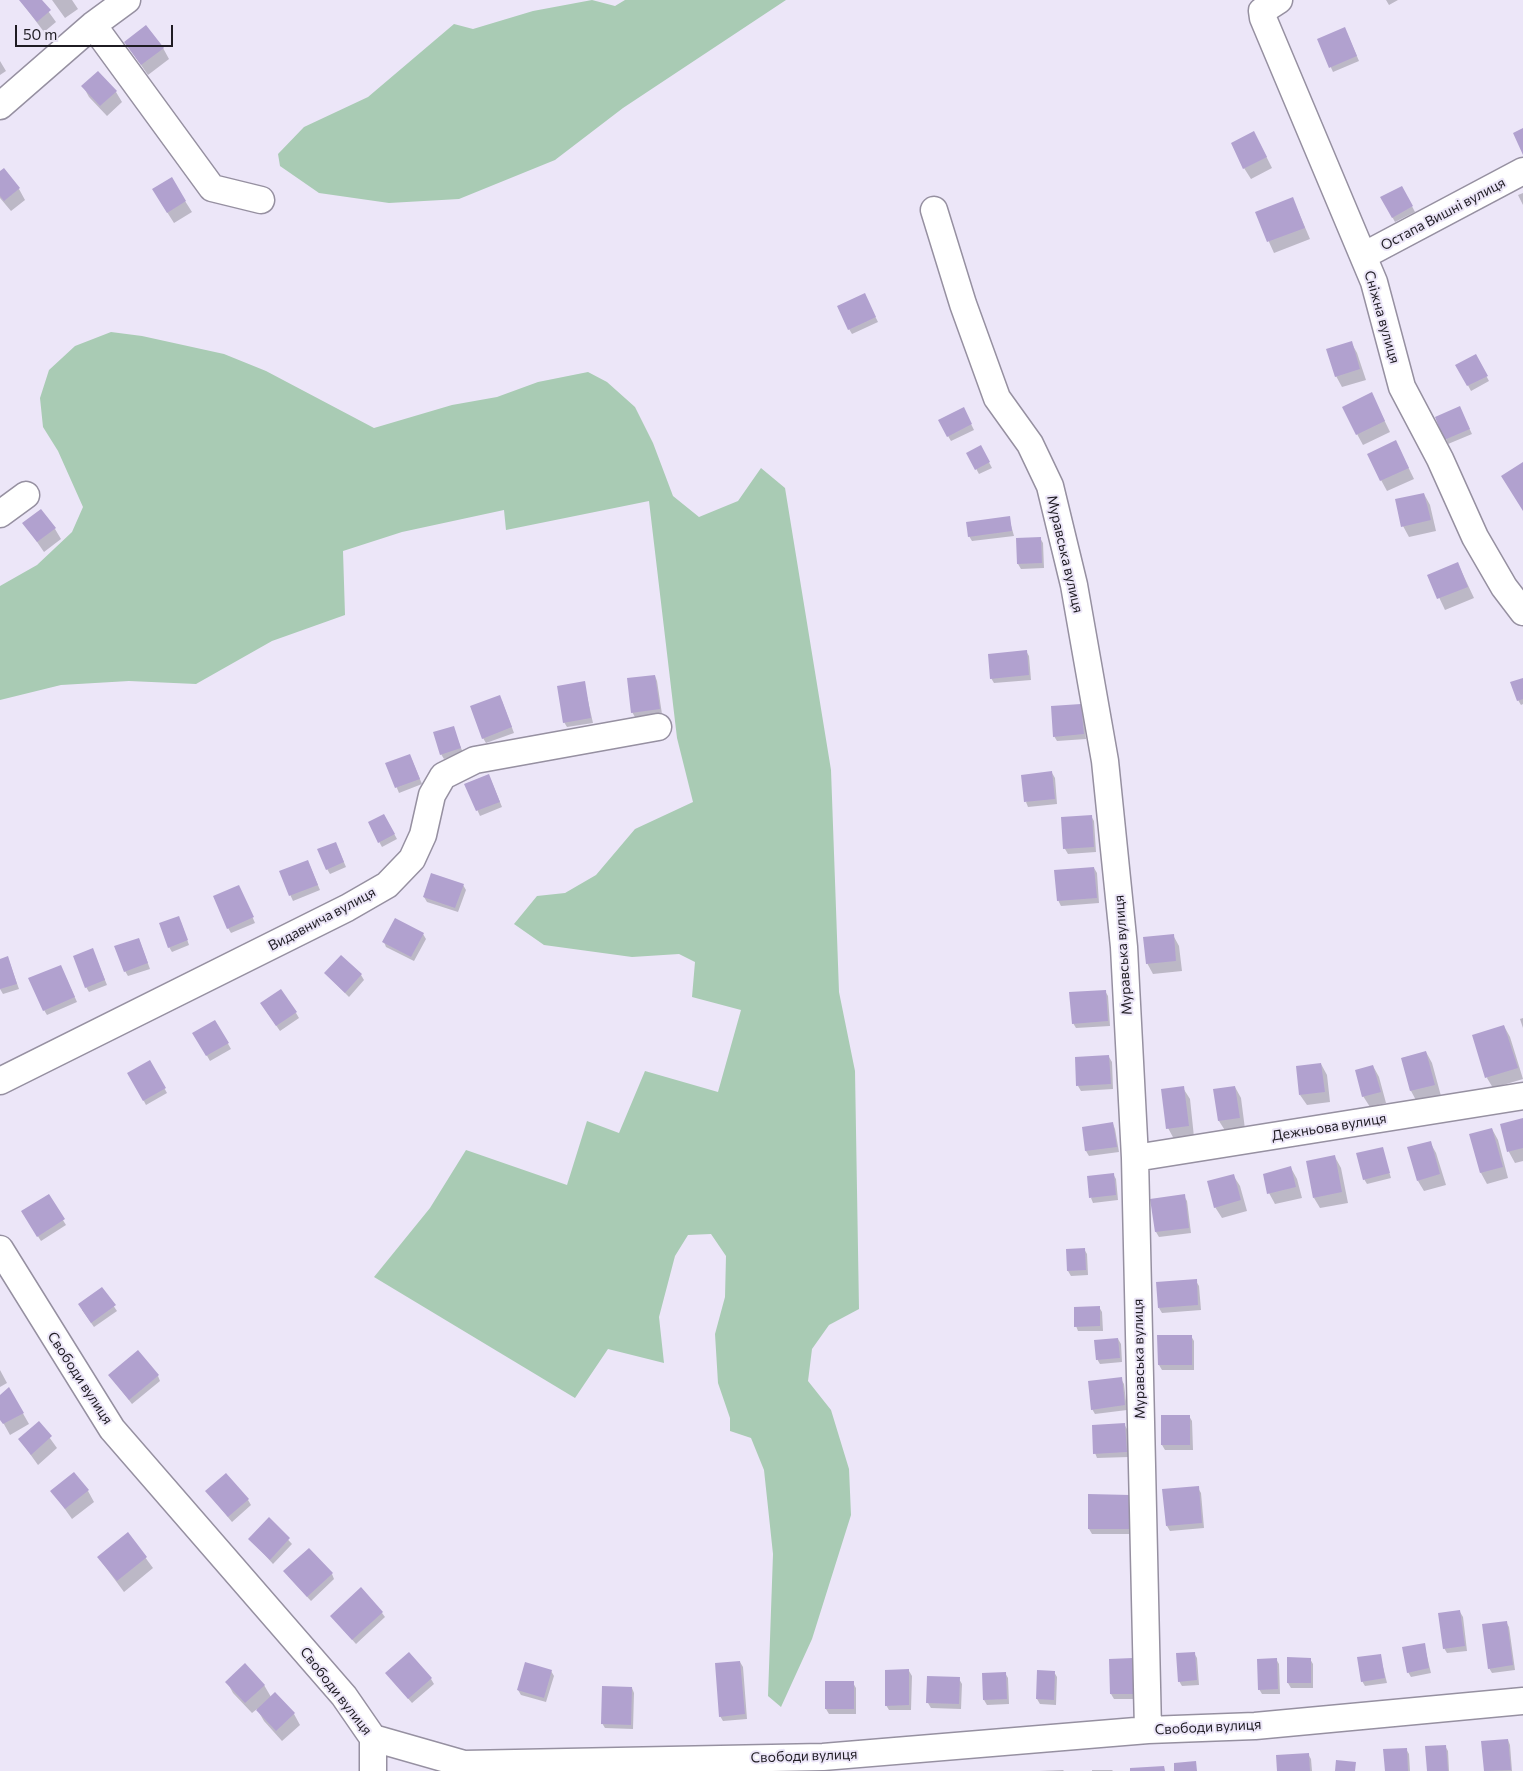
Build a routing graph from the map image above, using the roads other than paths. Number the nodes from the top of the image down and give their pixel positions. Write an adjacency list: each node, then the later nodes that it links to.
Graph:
1 (126, 0): 3 (street)
2 (1270, 6): 8 (street, Сніжна вулиця)
3 (93, 25): 4 (street); 6 (street)
4 (0, 106)
5 (1523, 171): 8 (street, Остапа Вишні вулиця)
6 (261, 200)
7 (934, 210): 15 (street, Муравська вулиця)
8 (1363, 256): 11 (street, Сніжна вулиця)
9 (26, 495): 10 (street)
10 (0, 514)
11 (1523, 612)
12 (658, 726): 13 (street, Видавнича вулиця)
13 (0, 1081)
14 (1523, 1096): 15 (street, Дежньова вулиця)
15 (1135, 1158): 18 (street, Муравська вулиця)
16 (0, 1249): 19 (street, Свободи вулиця)
17 (1523, 1701): 18 (street, Свободи вулиця)
18 (1148, 1730): 19 (street, Свободи вулиця)
19 (374, 1738): 20 (street)
20 (373, 1771)

